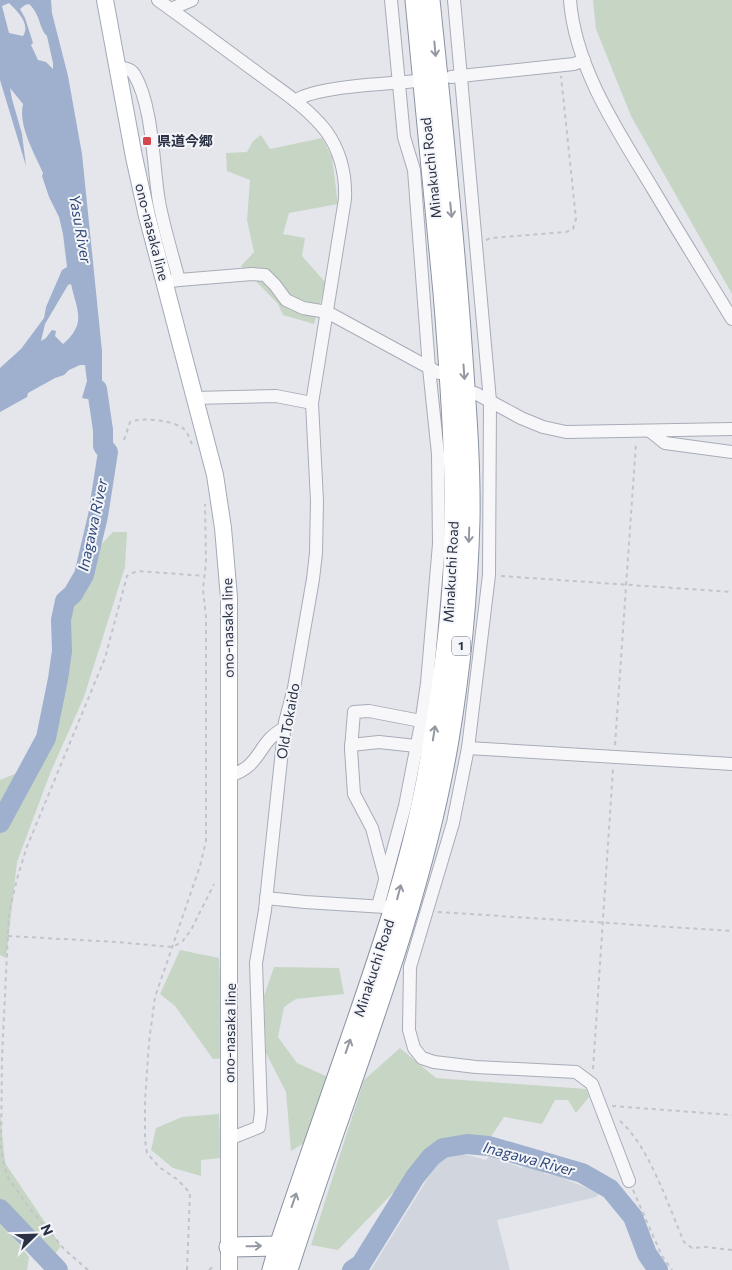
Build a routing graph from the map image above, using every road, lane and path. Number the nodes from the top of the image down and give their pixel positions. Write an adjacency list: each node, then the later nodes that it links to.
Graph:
1 (105, 0): 17 (main road, ono-nasaka line)
2 (158, 0): 9 (street, Old Tokaido)
3 (192, 0): 9 (street)
4 (391, 0): 14 (street)
5 (415, 0): 58 (highway, Minakuchi Road / 1, one-way to 5)
6 (430, 0): 61 (highway, Minakuchi Road / 1, one-way to 61)
7 (454, 0): 12 (street)
8 (570, 0): 10 (street)
9 (171, 9): 15 (street, Old Tokaido)
10 (584, 60): 11 (street); 19 (street)
11 (560, 66): 12 (street); 16 (path)
12 (455, 77): 16 (street)
13 (417, 81): 14 (street)
14 (399, 83): 15 (street); 20 (street)
15 (295, 101): 18 (street, Old Tokaido)
16 (476, 245): 23 (street)
17 (172, 281): 18 (street); 22 (main road, ono-nasaka line)
18 (327, 312): 20 (street); 24 (street, Old Tokaido)
19 (732, 320)
20 (434, 371): 36 (street)
21 (475, 393): 23 (street)
22 (194, 398): 24 (street); 43 (main road, ono-nasaka line)
23 (490, 401): 25 (street); 32 (street)
24 (312, 403): 37 (street, Old Tokaido)
25 (637, 430): 27 (street); 34 (path)
26 (732, 430): 27 (street)
27 (650, 431): 30 (street)
28 (124, 440): 29 (path)
29 (194, 449)
30 (732, 452)
31 (204, 498): 33 (path)
32 (489, 575): 34 (path); 40 (street)
33 (205, 576): 50 (path); 51 (path)
34 (625, 584): 35 (path); 41 (path)
35 (732, 592)
36 (421, 721): 38 (street); 39 (street)
37 (285, 728): 43 (street); 46 (street, Old Tokaido)
38 (352, 745): 39 (street); 45 (street)
39 (416, 746): 45 (street)
40 (468, 748): 41 (street); 47 (street)
41 (614, 757): 42 (street); 48 (path)
42 (732, 764)
43 (229, 776): 56 (main road, ono-nasaka line)
44 (218, 878): 51 (path)
45 (386, 879): 46 (street)
46 (266, 898): 56 (street, Old Tokaido)
47 (422, 911): 48 (path); 52 (street)
48 (603, 923): 49 (path); 52 (path)
49 (732, 932)
50 (8, 936): 51 (path); 62 (path)
51 (172, 947): 63 (path)
52 (592, 1084): 53 (street)
53 (599, 1102): 54 (path); 57 (street)
54 (732, 1115)
55 (620, 1121): 60 (path)
56 (229, 1138): 59 (main road, ono-nasaka line)
57 (629, 1181): 65 (path)
58 (279, 1246): 59 (highway, one-way to 58); 61 (highway, Minakuchi Road / 1)
59 (229, 1247): 64 (main road, ono-nasaka line)
60 (732, 1250)
61 (280, 1269)
62 (88, 1270)
63 (187, 1270)
64 (229, 1270)
65 (672, 1270)

